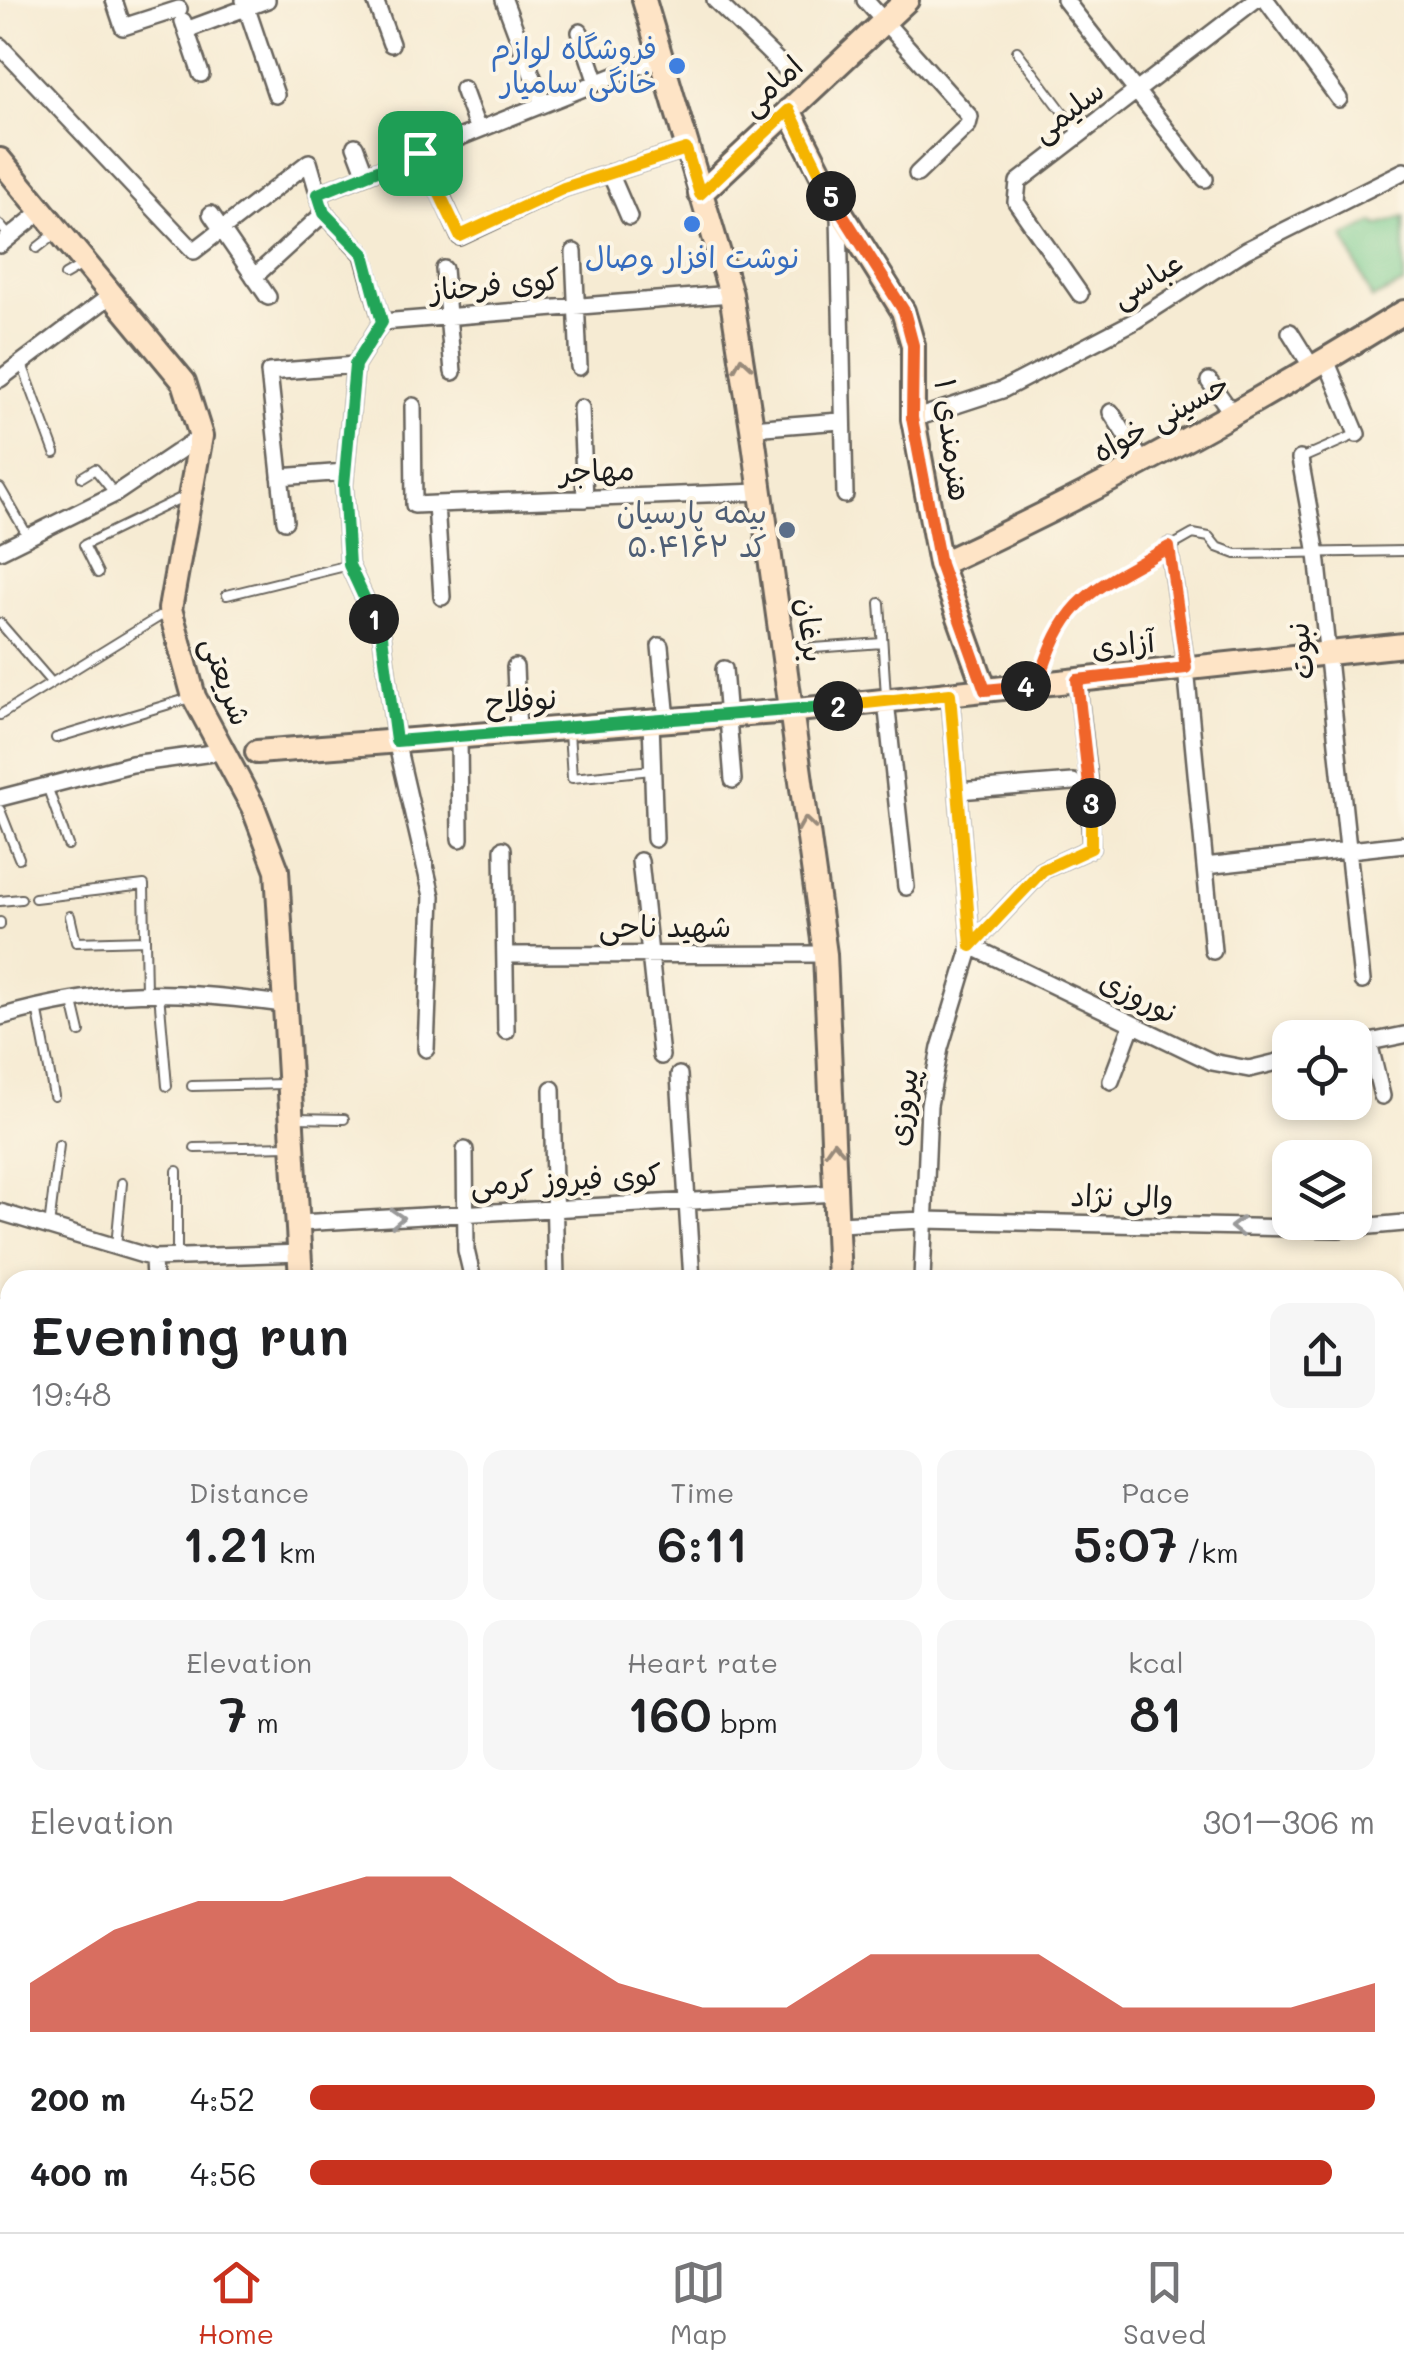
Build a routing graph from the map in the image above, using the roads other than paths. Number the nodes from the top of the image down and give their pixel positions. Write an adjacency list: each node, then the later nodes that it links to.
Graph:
1 (114, 0): 13 (street)
2 (267, 0): 12 (street)
3 (376, 0): 17 (street)
4 (504, 0): 28 (street)
5 (644, 0): 20 (street, برغان)
6 (715, 0): 21 (street)
7 (865, 0): 14 (street)
8 (906, 0): 14 (street, امامی)
9 (1065, 0): 25 (street)
10 (1255, 0): 25 (street, سلیمی)
11 (1266, 0): 27 (street)
12 (245, 4): 15 (street); 26 (street)
13 (177, 5): 15 (street)
14 (885, 20): 29 (street, امامی); 39 (street)
15 (186, 30): 22 (street)
16 (580, 32): 23 (street)
17 (391, 44)
18 (0, 46): 50 (street)
19 (1017, 51): 32 (lane)
20 (660, 58): 23 (street); 34 (street, برغان)
21 (788, 71)
22 (201, 74)
23 (597, 83): 28 (street)
24 (463, 88): 31 (street)
25 (1139, 92): 32 (street, سلیمی); 41 (street)
26 (276, 95)
27 (1339, 99)
28 (542, 104): 31 (street)
29 (789, 110): 43 (street, امامی); 44 (street, هنرمندی ۱)
30 (408, 125): 35 (street)
31 (478, 130): 35 (street)
32 (1081, 136): 60 (street, سلیمی)
33 (355, 146): 40 (street)
34 (686, 149): 38 (street); 43 (street, برغان)
35 (420, 153): 38 (street); 40 (street)
36 (0, 160): 45 (street, شریعتی)
37 (1404, 172): 78 (street, عباسی)
38 (610, 173): 48 (street)
39 (918, 174)
40 (366, 175): 42 (street)
41 (1205, 179)
42 (318, 194): 46 (street); 50 (street)
43 (700, 194): 59 (street, برغان)
44 (839, 209): 78 (street, هنرمندی ۱); 79 (street)
45 (43, 210): 49 (street, شریعتی); 51 (street)
46 (324, 213): 57 (street); 65 (street)
47 (211, 214): 50 (street)
48 (628, 217)
49 (60, 230): 52 (lane); 54 (street, شریعتی)
50 (221, 230): 57 (street)
51 (3, 236)
52 (37, 248)
53 (574, 252): 62 (street)
54 (88, 262): 56 (lane); 58 (street, شریعتی)
55 (444, 270): 64 (street)
56 (66, 275)
57 (254, 277): 61 (street)
58 (114, 292): 67 (street); 82 (street, شریعتی)
59 (731, 294): 62 (street, کوی فرحناز); 80 (street, برغان, one-way to 59)
60 (1080, 294)
61 (268, 297)
62 (577, 306): 64 (street, کوی فرحناز); 70 (street)
63 (1404, 312): 69 (street, حسینی خواه)
64 (448, 316): 65 (street, کوی فرحناز); 71 (street)
65 (382, 322): 68 (street)
66 (1290, 332): 69 (street, نبوت)
67 (20, 360): 72 (street); 83 (lane)
68 (355, 365): 86 (street); 87 (street)
69 (1320, 365): 77 (street, حسینی خواه); 81 (street, نبوت)
70 (579, 367)
71 (453, 372)
72 (0, 379)
73 (1210, 381): 77 (street)
74 (413, 406): 95 (street)
75 (581, 408): 94 (street)
76 (1111, 412): 85 (street)
77 (1232, 412): 85 (street, حسینی خواه)
78 (912, 418): 102 (street, هنرمندی ۱)
79 (840, 421): 80 (street); 93 (street)
80 (752, 428): 90 (street, برغان)
81 (1357, 434): 84 (lane, نبوت)
82 (201, 436): 91 (street, شریعتی); 92 (street)
83 (55, 453)
84 (1300, 459): 101 (street, نبوت)
85 (1143, 463): 102 (street, حسینی خواه)
86 (345, 472): 87 (street); 103 (street)
87 (280, 476): 96 (street)
88 (82, 477): 92 (lane)
89 (0, 488): 97 (lane)
90 (760, 492): 94 (street, مهاجر); 113 (street, برغان)
91 (192, 493): 104 (lane); 108 (street, شریعتی)
92 (115, 494): 97 (street)
93 (845, 495)
94 (585, 498): 95 (street, مهاجر)
95 (436, 504): 106 (street)
96 (285, 521)
97 (29, 538): 99 (street)
98 (1169, 547): 101 (lane); 116 (street); 120 (lane)
99 (0, 551)
100 (1404, 551): 101 (lane)
101 (1317, 554): 114 (street, نبوت)
102 (940, 564): 121 (street, هنرمندی ۱)
103 (349, 565): 105 (lane); 133 (street)
104 (98, 574)
105 (226, 595)
106 (442, 597)
107 (880, 603): 110 (lane)
108 (170, 609): 119 (lane); 123 (street, شریعتی)
109 (0, 623): 119 (lane)
110 (882, 643): 113 (lane); 124 (lane)
111 (1404, 645): 114 (street, آزادی)
112 (660, 646): 128 (street)
113 (783, 650): 125 (street, برغان)
114 (1329, 653): 116 (street, آزادی); 148 (street, نبوت)
115 (516, 667): 130 (street)
116 (1186, 668): 118 (street, آزادی); 151 (street)
117 (724, 669): 127 (street)
118 (1077, 680): 120 (street, آزادی); 158 (street)
119 (52, 683): 126 (lane)
120 (1038, 684): 121 (street, آزادی)
121 (985, 690): 122 (street, آزادی)
122 (950, 694): 124 (street, آزادی); 140 (street)
123 (194, 696): 132 (lane); 134 (street, شریعتی)
124 (886, 701): 125 (street, آزادی); 152 (street)
125 (789, 711): 127 (street, نوفلاح); 161 (street, برغان, one-way to 125)
126 (0, 716)
127 (728, 716): 128 (street, نوفلاح); 137 (street)
128 (659, 721): 129 (street, نوفلاح); 136 (street)
129 (569, 728): 130 (street, نوفلاح); 136 (lane)
130 (518, 732): 131 (street, نوفلاح)
131 (459, 736): 133 (street, نوفلاح); 144 (street)
132 (56, 738)
133 (396, 741): 135 (street, نوفلاح); 174 (street)
134 (220, 752): 139 (street); 166 (street, شریعتی)
135 (257, 752)
136 (652, 770): 143 (street)
137 (732, 780)
138 (1073, 782): 140 (street)
139 (47, 786): 141 (street); 146 (lane)
140 (958, 791): 158 (street)
141 (0, 798)
142 (0, 810): 149 (lane)
143 (655, 839)
144 (460, 840)
145 (1404, 844): 148 (street)
146 (68, 846)
147 (503, 849): 162 (street)
148 (1349, 850): 151 (street); 163 (street, نبوت)
149 (18, 858)
150 (640, 861): 160 (street)
151 (1205, 866): 159 (street)
152 (906, 887)
153 (35, 898): 157 (lane)
154 (20, 899): 155 (lane)
155 (0, 901)
156 (70, 916): 157 (lane)
157 (145, 940): 164 (lane)
158 (971, 946): 169 (street, نوروزی); 199 (street, پیروزی)
159 (1213, 951)
160 (650, 954): 161 (street, شهید ناحی); 162 (street, شهید ناحی); 175 (street)
161 (825, 954): 194 (street, برغان, one-way to 161)
162 (505, 956): 170 (street)
163 (1362, 981)
164 (152, 992): 165 (street); 166 (street); 181 (lane)
165 (72, 998): 167 (street); 171 (lane)
166 (282, 1004): 180 (street, شریعتی)
167 (36, 1007): 168 (street); 184 (lane)
168 (0, 1017)
169 (1132, 1025): 176 (street, نوروزی); 179 (street)
170 (506, 1031)
171 (80, 1032)
172 (1404, 1034): 173 (street)
173 (1372, 1041)
174 (426, 1049)
175 (660, 1056)
176 (1272, 1063)
177 (1372, 1070): 185 (street)
178 (679, 1074): 195 (street)
179 (1111, 1081)
180 (288, 1084): 182 (lane); 186 (street, شریعتی)
181 (167, 1086)
182 (192, 1086)
183 (552, 1089): 196 (street)
184 (54, 1096)
185 (1382, 1096)
186 (291, 1118): 187 (lane); 189 (street, شریعتی)
187 (344, 1119)
188 (59, 1144): 203 (lane)
189 (293, 1146): 190 (lane); 200 (street, شریعتی)
190 (196, 1148)
191 (465, 1150): 198 (street)
192 (176, 1171): 206 (lane)
193 (122, 1183): 204 (lane)
194 (836, 1193): 195 (street, کوی فیروز کرمی); 202 (street, برغان)
195 (689, 1201): 196 (street, کوی فیروز کرمی); 212 (street)
196 (554, 1209): 198 (street, کوی فیروز کرمی); 211 (street)
197 (0, 1212): 203 (street)
198 (466, 1214): 200 (street, کوی فیروز کرمی, one-way to 198); 210 (street)
199 (923, 1220): 201 (street, والی نژاد, one-way to 199); 202 (street, والی نژاد); 214 (street, پیروزی)
200 (300, 1223): 205 (street, شریعتی)
201 (1404, 1223)
202 (838, 1224): 213 (street, برغان)
203 (49, 1227): 204 (street)
204 (116, 1250): 207 (street)
205 (301, 1253): 206 (street); 209 (street, شریعتی)
206 (177, 1256): 207 (street)
207 (153, 1258): 208 (street)
208 (154, 1270)
209 (301, 1270)
210 (471, 1270)
211 (556, 1270)
212 (692, 1270)
213 (839, 1270)
214 (922, 1270)

